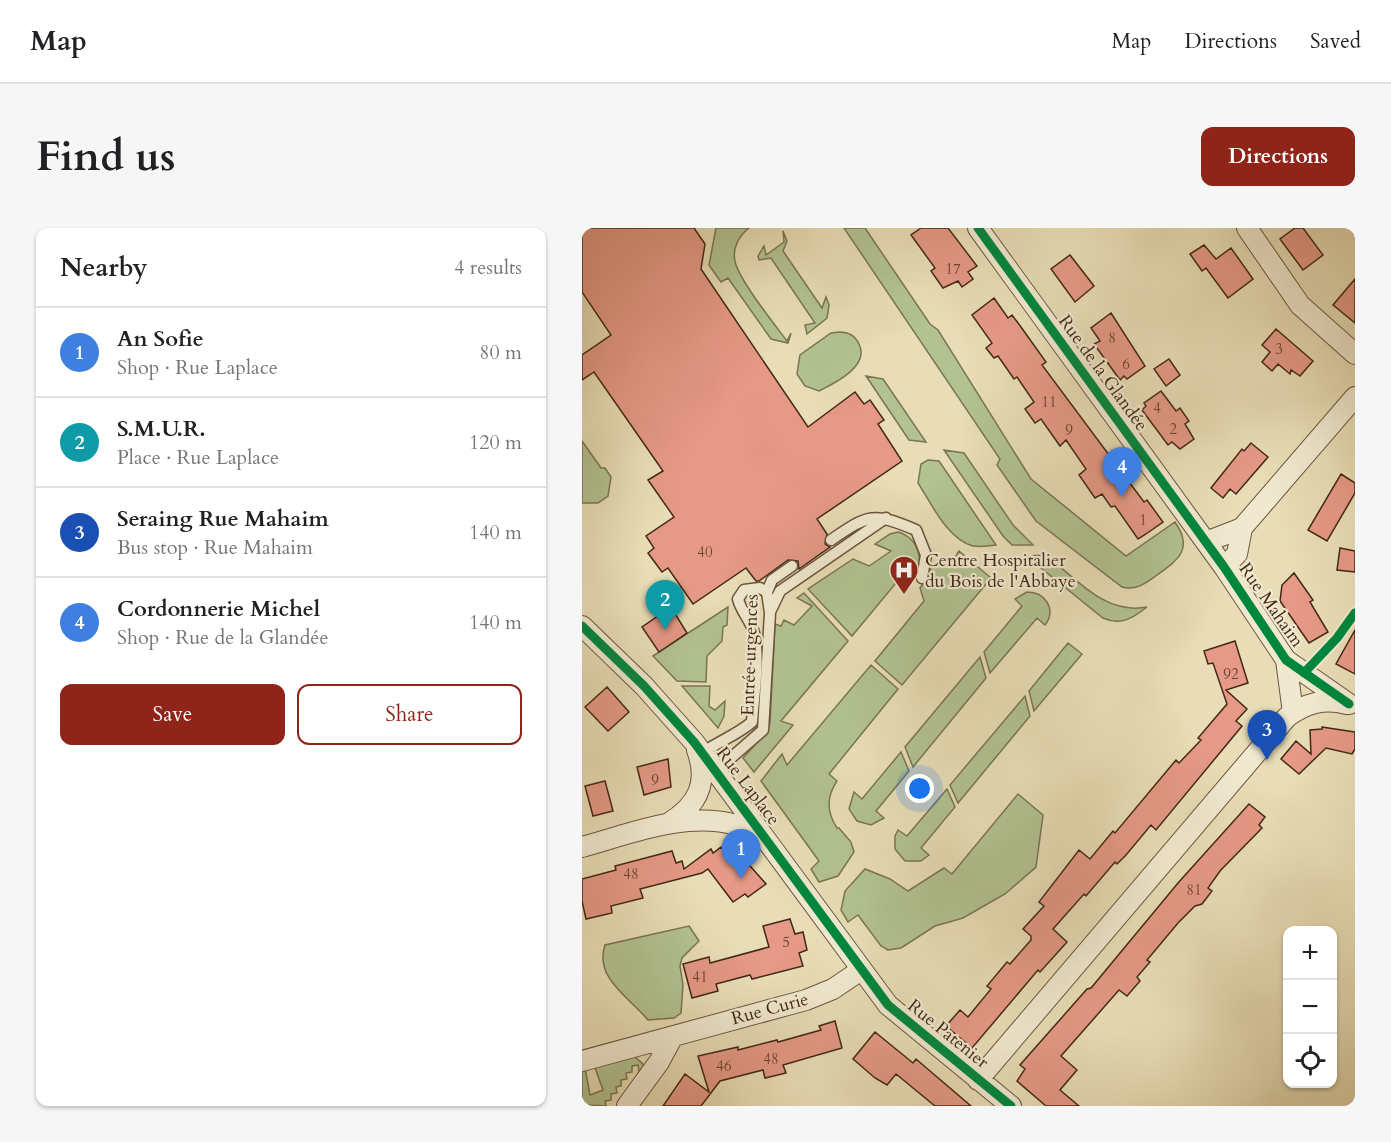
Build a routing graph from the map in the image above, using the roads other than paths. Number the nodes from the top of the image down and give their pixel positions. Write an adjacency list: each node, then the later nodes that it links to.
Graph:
1 (978, 228): 8 (street, Rue de la Glandée)
2 (1247, 228): 3 (street)
3 (1355, 354)
4 (1355, 397): 6 (street)
5 (886, 518): 7 (lane); 11 (lane); 13 (lane)
6 (1242, 528): 8 (street); 10 (street)
7 (831, 540)
8 (1206, 542): 10 (street, Rue de la Glandée)
9 (792, 566): 12 (lane, Entrée urgences)
10 (1224, 567): 15 (street, Rue Mahaim)
11 (922, 578)
12 (767, 592): 13 (lane, Entrée urgences); 18 (lane)
13 (770, 613): 19 (lane, Entrée urgences)
14 (582, 626): 18 (street, Rue Laplace)
15 (1286, 660): 16 (street, Rue Mahaim); 17 (street, Rue Mahaim)
16 (1352, 705): 17 (street, Rue Mahaim)
17 (1293, 714): 27 (street, Rue Mahaim)
18 (698, 748): 19 (street, Rue Laplace); 21 (street)
19 (716, 771): 20 (street, Rue Laplace)
20 (736, 797): 21 (street); 22 (street, Rue Laplace)
21 (694, 815): 22 (street); 23 (street)
22 (772, 845): 24 (street, Rue Laplace)
23 (582, 847)
24 (865, 976): 25 (street, Rue Curie); 27 (street, Rue Patenier)
25 (673, 1036): 26 (street, Rue Curie); 28 (street)
26 (582, 1061)
27 (978, 1080): 29 (street, Rue Patenier)
28 (627, 1106)
29 (1011, 1106)

